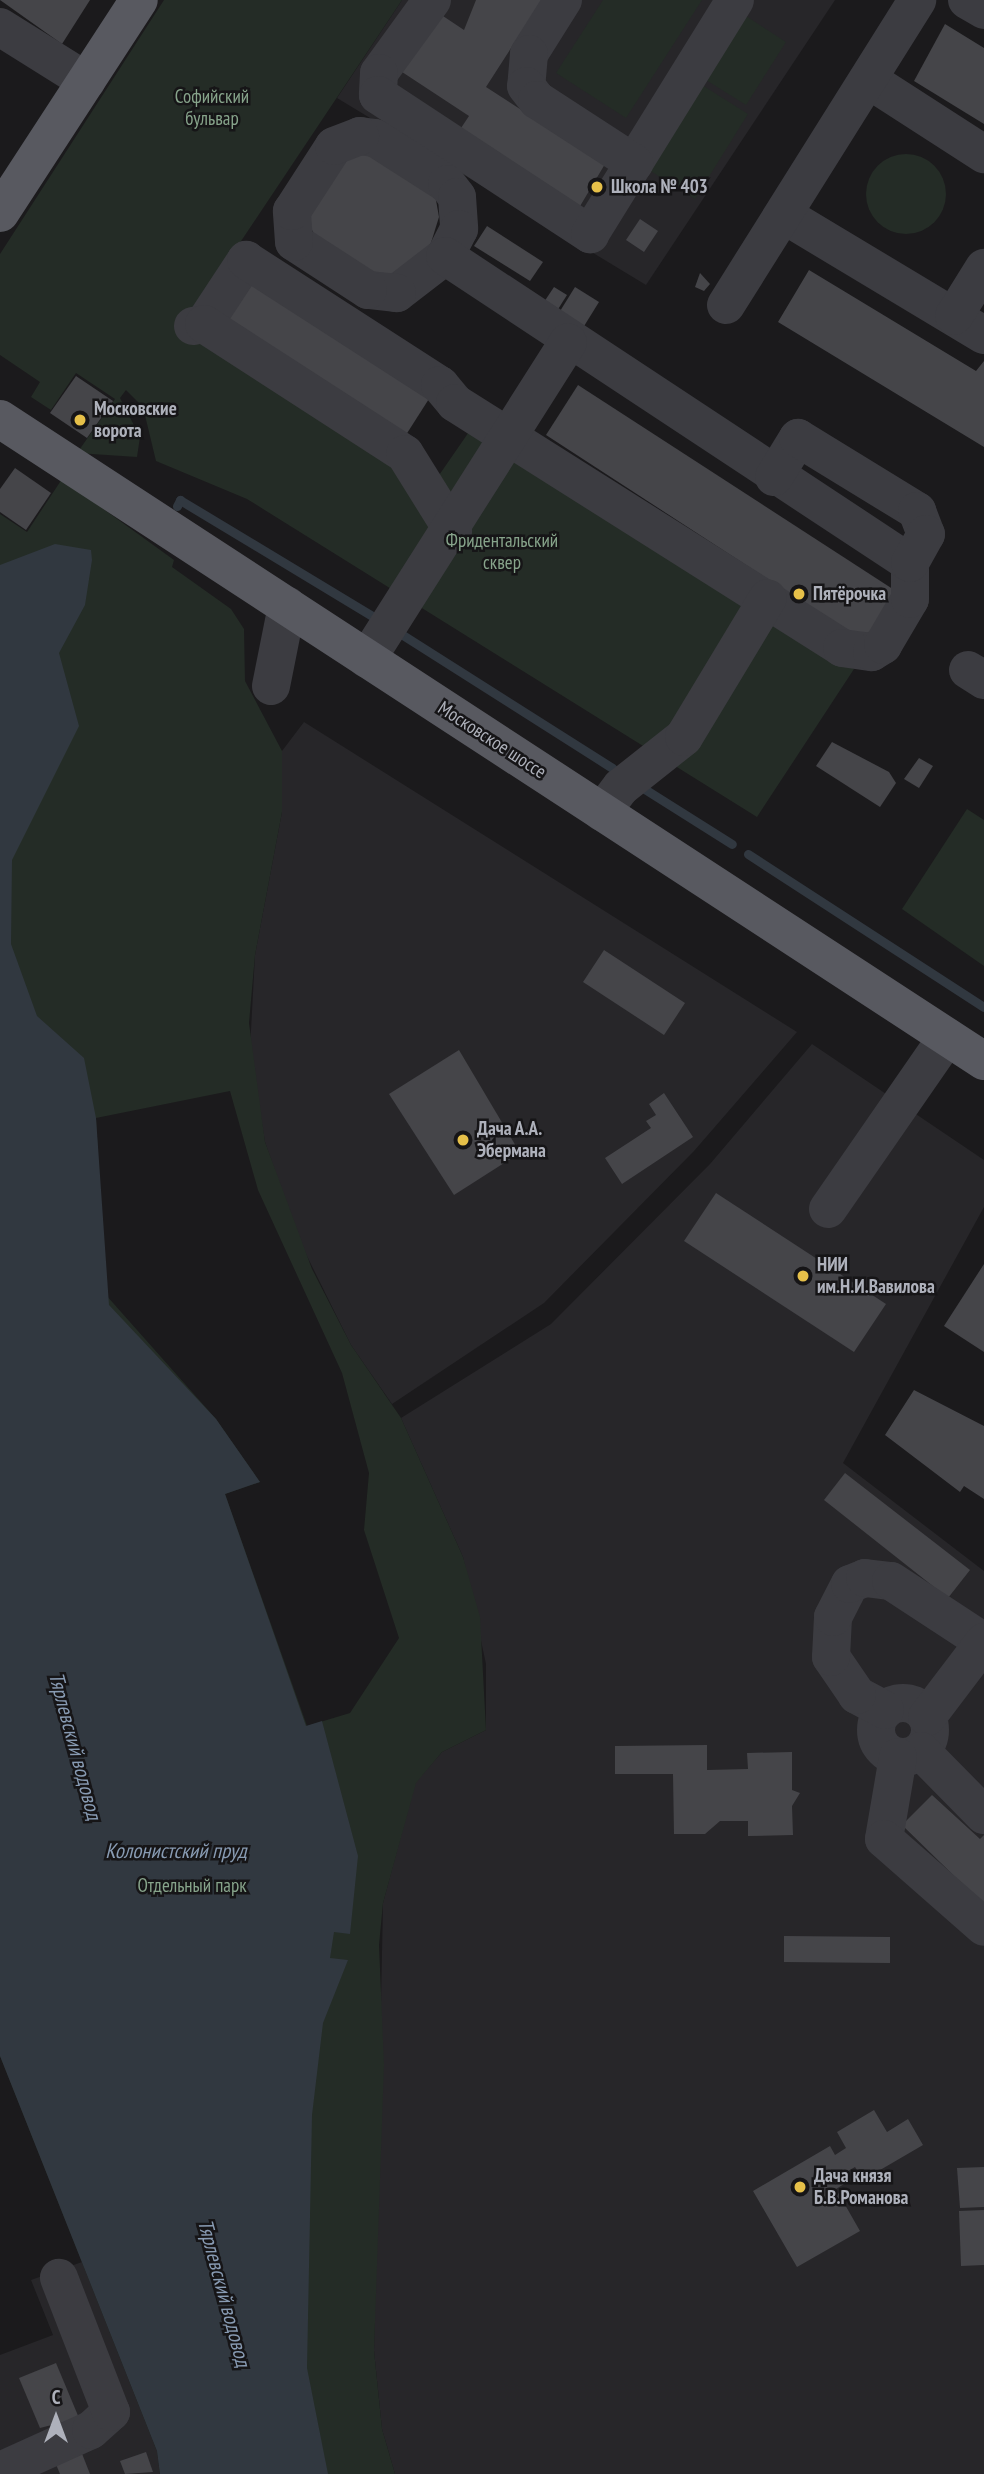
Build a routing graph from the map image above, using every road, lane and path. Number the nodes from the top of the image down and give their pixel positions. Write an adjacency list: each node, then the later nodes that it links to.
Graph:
1 (139, 0): 10 (main road)
2 (432, 0): 12 (lane)
3 (564, 0): 12 (lane)
4 (735, 0): 12 (lane)
5 (916, 0): 9 (lane)
6 (967, 0): 7 (lane)
7 (984, 10)
8 (0, 27): 10 (lane)
9 (869, 80): 11 (lane); 14 (lane)
10 (86, 81): 13 (main road)
11 (984, 154)
12 (634, 163)
13 (0, 213)
14 (784, 215): 17 (lane); 18 (lane)
15 (445, 256): 15 (lane); 19 (lane)
16 (984, 268): 18 (lane)
17 (726, 305)
18 (969, 326)
19 (568, 342): 21 (lane); 23 (lane)
20 (0, 419): 24 (main road, Московское шоссе)
21 (510, 437): 22 (lane); 22 (lane); 23 (lane)
22 (453, 531): 25 (lane)
23 (768, 598): 27 (lane)
24 (286, 606): 25 (main road, Московское шоссе); 26 (lane)
25 (368, 659): 27 (main road, Московское шоссе)
26 (271, 686)
27 (602, 811): 28 (main road, Московское шоссе)
28 (947, 1037): 29 (main road, Московское шоссе); 30 (lane)
29 (984, 1061)
30 (828, 1209)
31 (984, 1642): 32 (lane); 32 (lane)
32 (915, 1742): 33 (lane); 34 (lane)
33 (984, 1815)
34 (984, 1927)
35 (59, 2278): 36 (lane)
36 (0, 2471)

